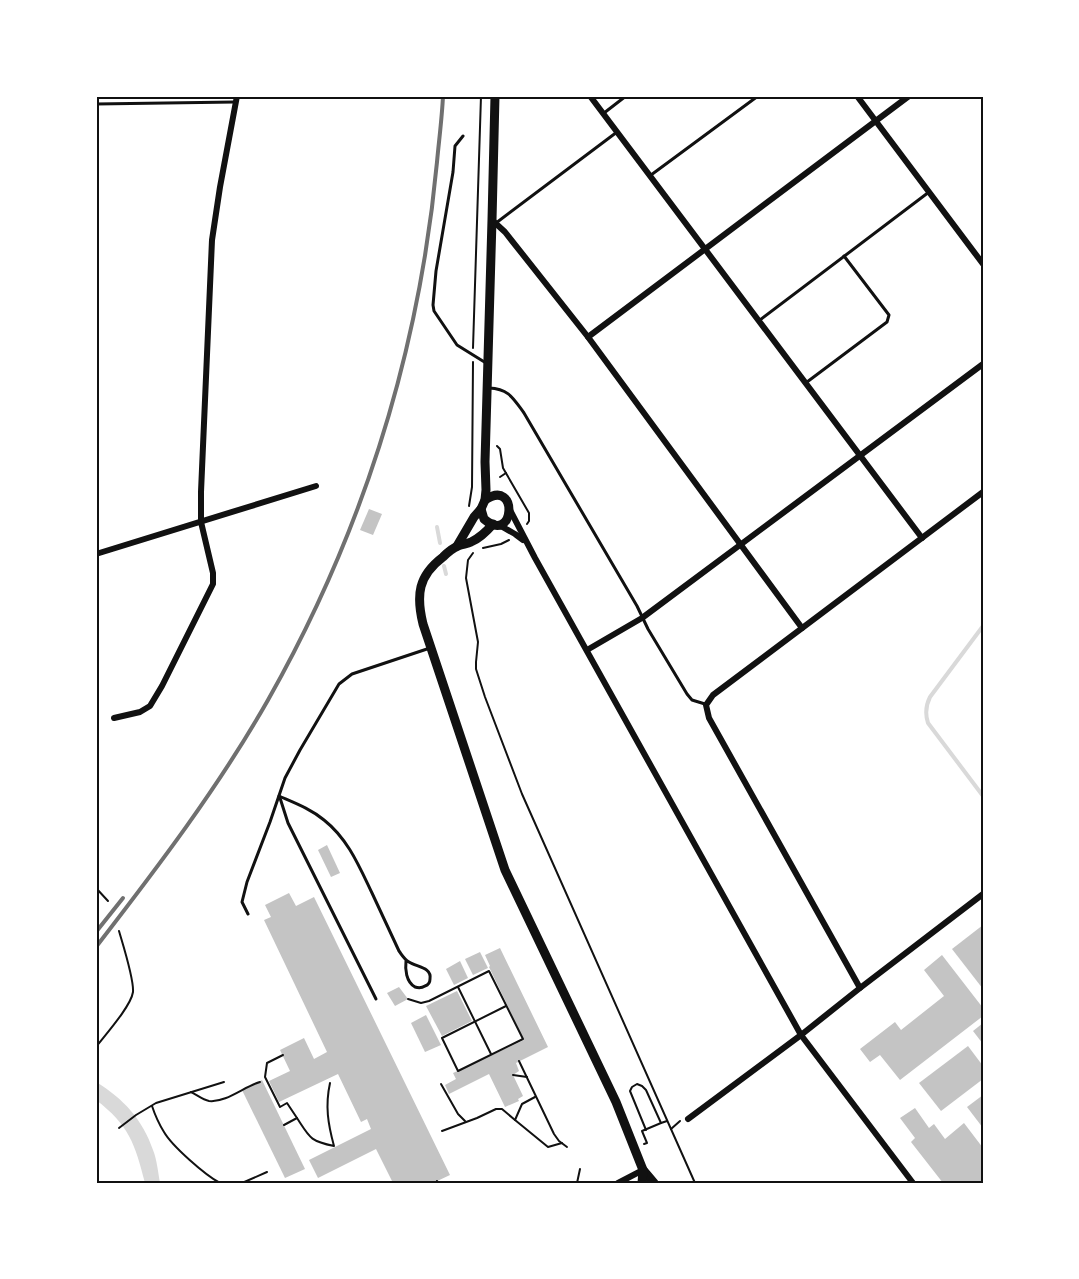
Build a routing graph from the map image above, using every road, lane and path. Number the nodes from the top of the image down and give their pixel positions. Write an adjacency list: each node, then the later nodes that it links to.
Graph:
1 (481, 96): 22 (path)
2 (495, 96): 16 (main road)
3 (590, 96): 10 (street)
4 (626, 96): 10 (lane)
5 (758, 96): 14 (lane)
6 (857, 96): 11 (street)
7 (909, 96): 11 (street)
8 (236, 99): 9 (lane); 38 (street)
9 (96, 104)
10 (603, 114): 12 (street)
11 (875, 121): 15 (street); 17 (street)
12 (616, 132): 14 (street); 16 (lane)
13 (463, 136): 22 (lane)
14 (650, 176): 17 (street)
15 (929, 192): 18 (lane); 19 (street)
16 (494, 221): 21 (street); 23 (main road)
17 (704, 249): 20 (street); 21 (street)
18 (844, 256): 20 (lane); 25 (lane)
19 (983, 264)
20 (759, 321): 25 (street)
21 (588, 338): 43 (street)
22 (473, 356): 23 (lane); 36 (path)
23 (487, 364): 26 (main road)
24 (983, 364): 28 (street)
25 (805, 384): 28 (street)
26 (487, 388): 29 (main road); 47 (lane)
27 (500, 449): 30 (path)
28 (860, 456): 41 (street); 43 (street)
29 (485, 462): 34 (main road); 35 (main road)
30 (506, 473): 31 (path); 39 (path)
31 (500, 477)
32 (315, 486): 38 (street)
33 (983, 492): 41 (street)
34 (498, 496): 35 (main road); 37 (main road)
35 (483, 504): 40 (main road); 44 (main road)
36 (469, 510)
37 (510, 510): 40 (main road); 45 (street)
38 (201, 522): 46 (street); 52 (street)
39 (528, 523)
40 (496, 524): 44 (main road); 45 (street)
41 (922, 538): 48 (street)
42 (509, 540): 83 (path)
43 (741, 544): 47 (street); 48 (street)
44 (457, 546): 49 (main road)
45 (529, 548): 50 (street)
46 (96, 554)
47 (642, 618): 50 (street); 51 (lane)
48 (802, 628): 51 (street)
49 (430, 648): 53 (lane); 94 (main road)
50 (586, 651): 66 (street)
51 (706, 705): 61 (street)
52 (114, 718)
53 (279, 796): 57 (lane); 59 (lane); 62 (lane)
54 (96, 888): 56 (path)
55 (983, 894): 61 (street)
56 (108, 901)
57 (248, 914)
58 (119, 931): 67 (path)
59 (406, 961): 59 (lane)
60 (458, 987): 63 (path); 64 (path); 65 (path)
61 (860, 988): 66 (street)
62 (376, 999)
63 (408, 999)
64 (506, 1006): 65 (path); 68 (path)
65 (475, 1022): 68 (path); 68 (path)
66 (801, 1035): 81 (street); 103 (street)
67 (96, 1047)
68 (491, 1054)
69 (283, 1055): 80 (path)
70 (519, 1061): 72 (path)
71 (513, 1075): 72 (path)
72 (527, 1077): 78 (path)
73 (224, 1082): 77 (path)
74 (260, 1082): 77 (path)
75 (330, 1083): 80 (path)
76 (441, 1084): 84 (path)
77 (191, 1092): 79 (path)
78 (536, 1096): 82 (path); 90 (path)
79 (151, 1105): 87 (path); 96 (path)
80 (297, 1118): 86 (path)
81 (688, 1119)
82 (515, 1120): 84 (path); 90 (path)
83 (667, 1121): 85 (path); 102 (path)
84 (467, 1122): 89 (path)
85 (661, 1123): 88 (path); 88 (path)
86 (284, 1125)
87 (119, 1128)
88 (646, 1130): 91 (path)
89 (442, 1131)
90 (562, 1143): 92 (path)
91 (644, 1144)
92 (567, 1147)
93 (580, 1170): 98 (path)
94 (644, 1170): 99 (street); 100 (main road); 101 (main road)
95 (267, 1172): 97 (path)
96 (220, 1183)
97 (242, 1183)
98 (577, 1183)
99 (618, 1183)
100 (642, 1183)
101 (654, 1183)
102 (695, 1183)
103 (913, 1183)

